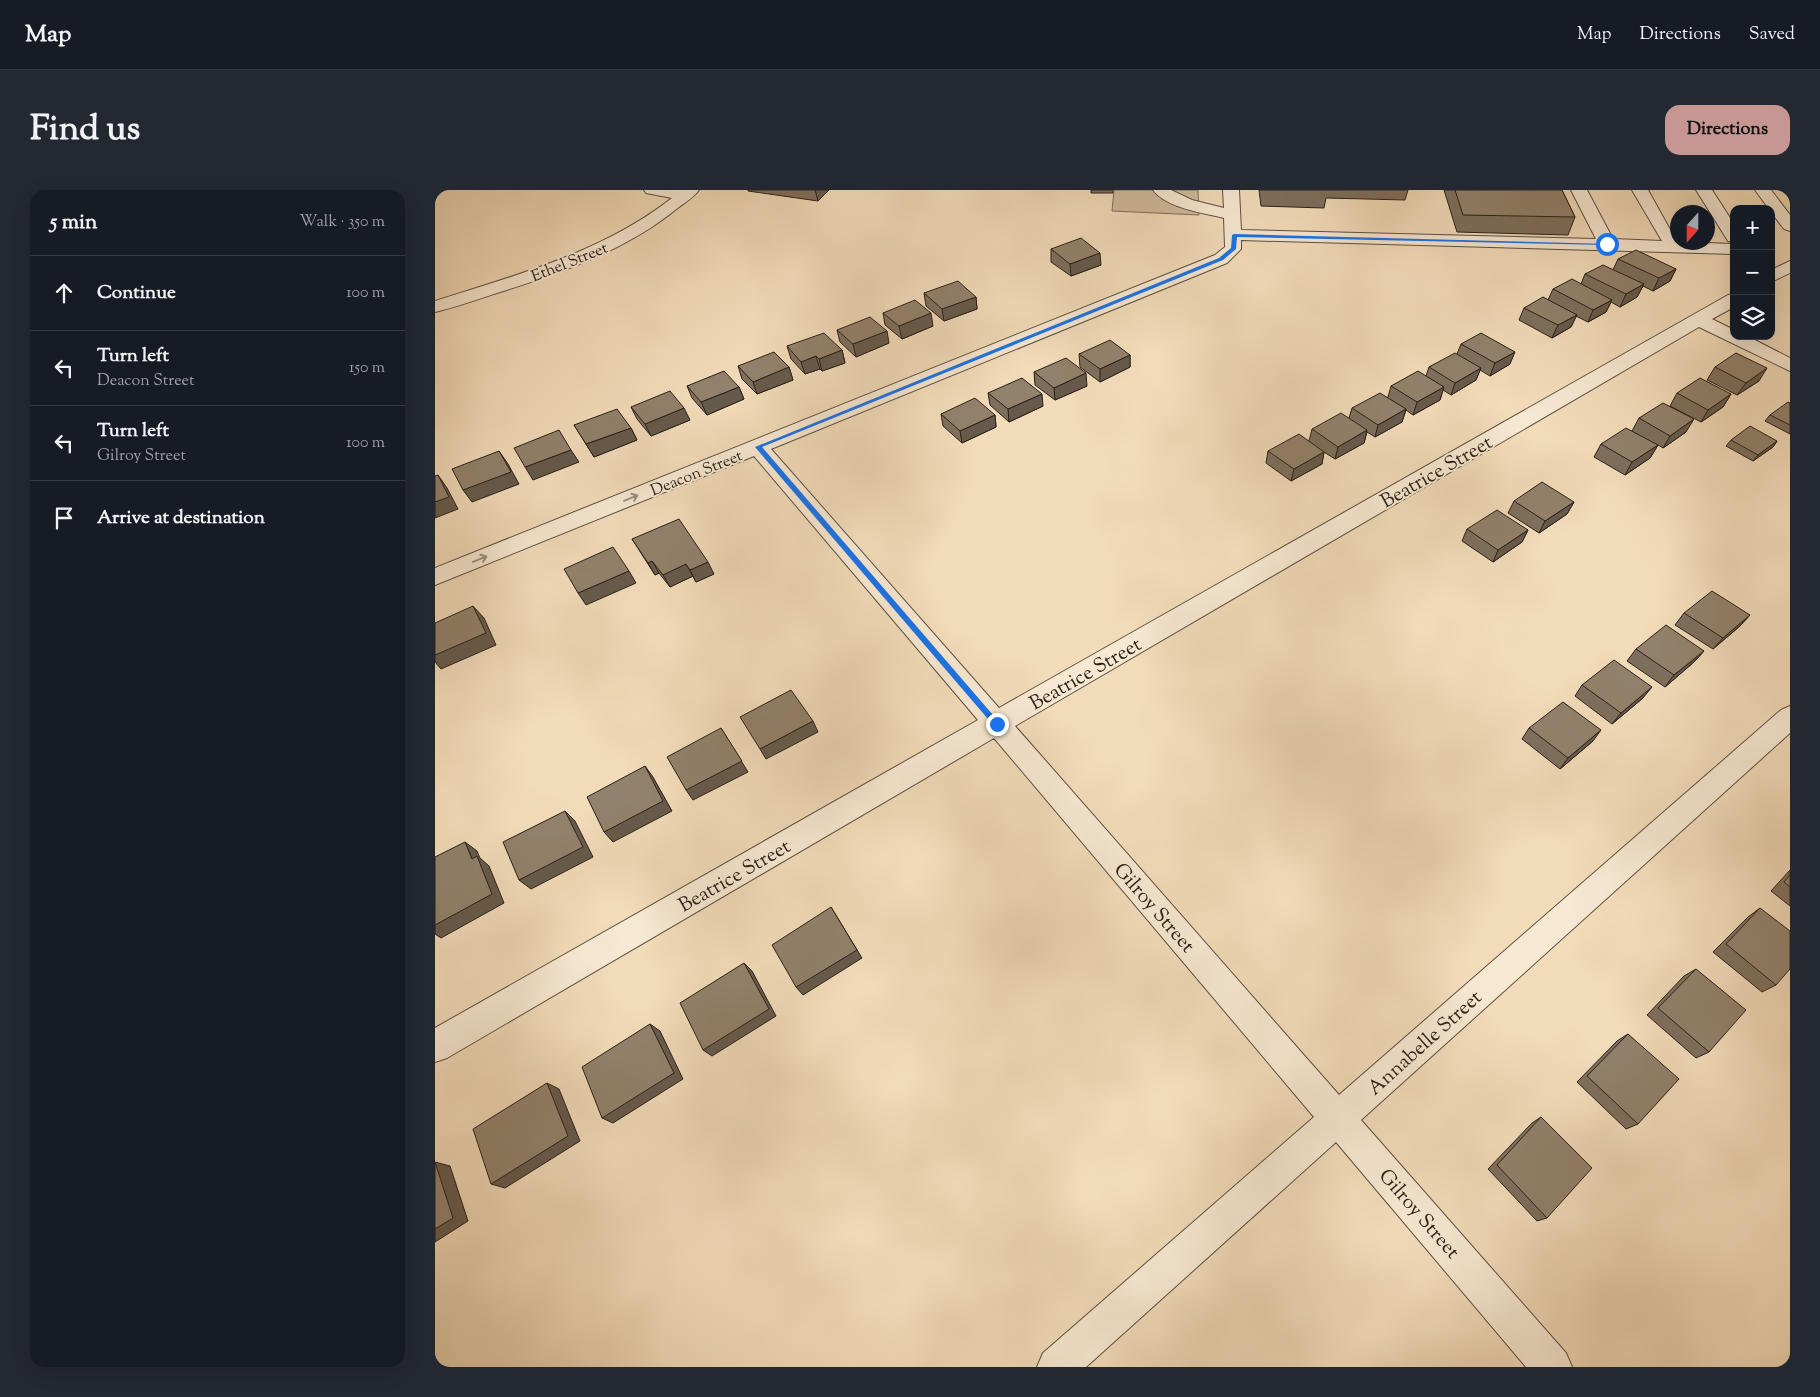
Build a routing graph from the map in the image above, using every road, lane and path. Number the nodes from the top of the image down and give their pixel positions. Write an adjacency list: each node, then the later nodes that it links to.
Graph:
1 (652, 190): 8 (street)
2 (1161, 190): 9 (street)
3 (1231, 190): 9 (street, Deacon Street)
4 (1579, 190): 14 (street)
5 (1640, 190): 13 (street)
6 (1704, 190): 11 (street)
7 (1763, 190): 10 (street)
8 (688, 192): 21 (street, Ethel Street)
9 (1233, 215): 12 (street, Deacon Street)
10 (1790, 226)
11 (1730, 231)
12 (1234, 235): 14 (street); 24 (street, Deacon Street)
13 (1670, 241)
14 (1607, 244): 15 (street)
15 (1670, 246)
16 (1715, 248): 17 (street)
17 (1730, 249)
18 (1787, 258): 19 (street)
19 (1775, 272)
20 (1730, 301): 22 (street, Beatrice Street)
21 (435, 307)
22 (1698, 319): 23 (street); 27 (street, Beatrice Street)
23 (1790, 365)
24 (758, 447): 25 (street, Deacon Street, one-way to 24); 27 (street, Gilroy Street)
25 (435, 577)
26 (1790, 716): 29 (street, Annabelle Street)
27 (997, 724): 28 (street, Beatrice Street); 29 (street, Gilroy Street)
28 (435, 1046)
29 (1338, 1118): 30 (street, Annabelle Street); 31 (street, Gilroy Street)
30 (1057, 1367)
31 (1552, 1367)

